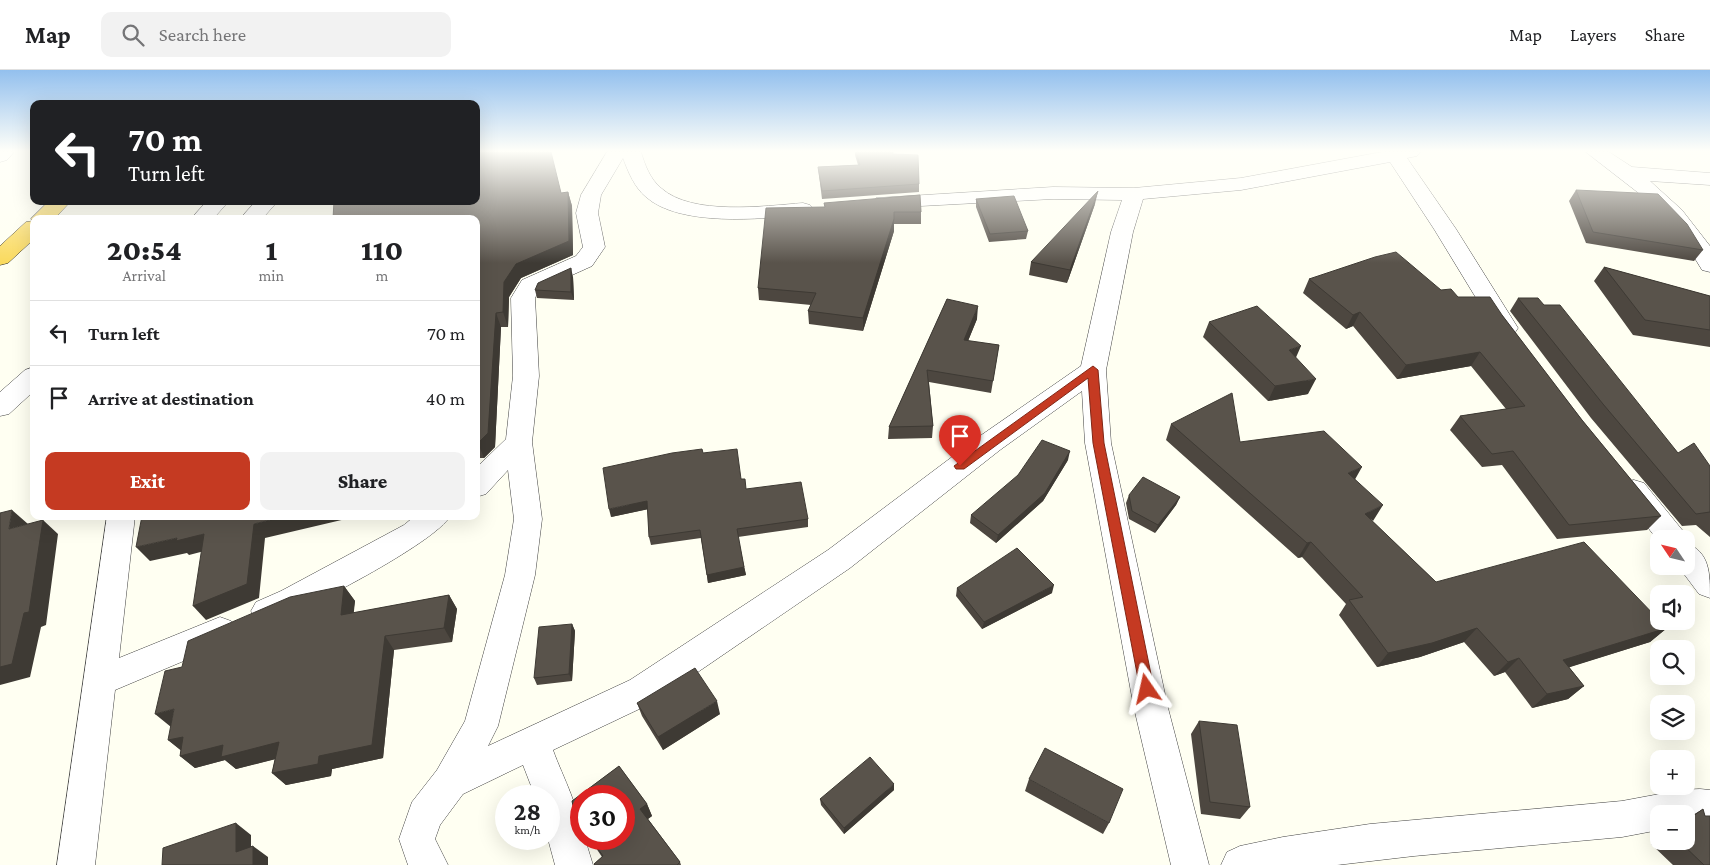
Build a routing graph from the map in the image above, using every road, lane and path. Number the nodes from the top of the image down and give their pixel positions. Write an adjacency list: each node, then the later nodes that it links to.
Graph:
1 (595, 189): 22 (street)
2 (650, 189): 11 (street)
3 (1186, 189): 6 (street)
4 (1423, 189): 18 (street)
5 (1649, 189): 17 (street)
6 (1134, 194): 7 (street); 19 (street)
7 (861, 204)
8 (57, 205): 12 (highway)
9 (215, 205): 13 (street)
10 (264, 205): 14 (street)
11 (822, 208)
12 (46, 215)
13 (205, 215)
14 (254, 215)
15 (30, 231): 16 (highway)
16 (0, 258)
17 (1710, 265)
18 (1519, 345)
19 (1093, 370): 31 (street); 37 (street)
20 (30, 380): 21 (street)
21 (0, 407)
22 (518, 442): 24 (street); 32 (street)
23 (1618, 471): 27 (street)
24 (480, 482)
25 (120, 520): 30 (street)
26 (431, 520): 30 (street)
27 (1666, 530)
28 (1695, 566): 29 (street)
29 (1710, 585)
30 (100, 681): 34 (street)
31 (533, 743): 32 (street); 36 (street)
32 (450, 782): 35 (street)
33 (1710, 808): 38 (street)
34 (76, 865)
35 (429, 865)
36 (574, 865)
37 (1190, 865)
38 (1240, 865)

